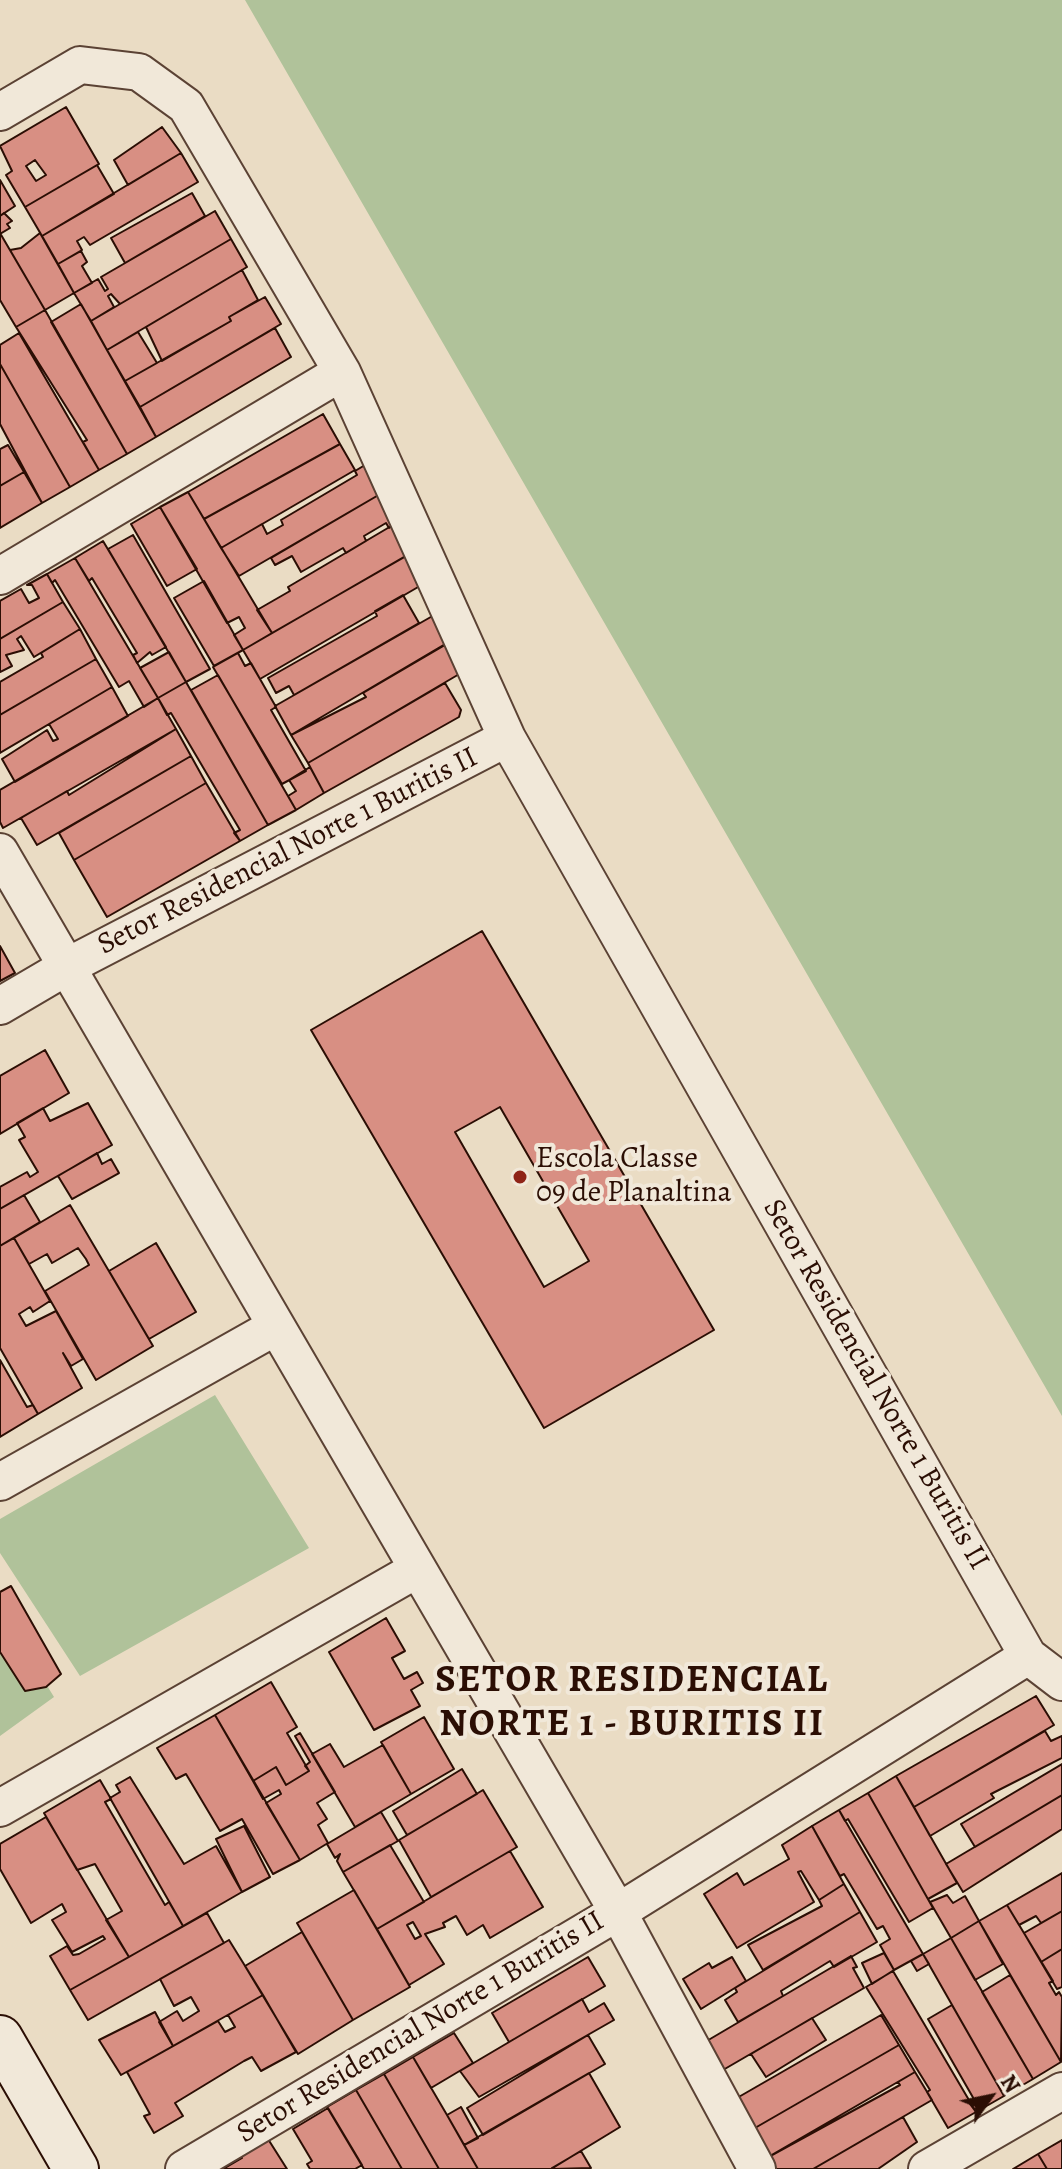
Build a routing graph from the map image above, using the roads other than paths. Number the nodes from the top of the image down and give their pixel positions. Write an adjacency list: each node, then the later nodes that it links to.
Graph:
1 (0, 112): 2 (street, Setor Residencial Norte 1 Buritis II)
2 (342, 372): 3 (street); 4 (street, Setor Residencial Norte 1 Buritis II)
3 (0, 576)
4 (507, 738): 6 (street, Setor Residencial Norte 1 Buritis II); 11 (street, Setor Residencial Norte 1 Buritis II)
5 (0, 852): 6 (street, Setor Residencial Norte 1 Buritis II)
6 (68, 966): 7 (street, Setor Residencial Norte 1 Buritis II); 8 (street, Setor Residencial Norte 1 Buritis II)
7 (0, 1006)
8 (275, 1327): 9 (street); 10 (street, Setor Residencial Norte 1 Buritis II)
9 (0, 1482)
10 (416, 1570): 13 (street); 14 (street, Setor Residencial Norte 1 Buritis II)
11 (1028, 1656): 12 (street, Setor Residencial Norte 1 Buritis II); 14 (street, Setor Residencial Norte 1 Buritis II)
12 (1062, 1682)
13 (0, 1808)
14 (618, 1912): 18 (street, Setor Residencial Norte 1 Buritis II); 19 (street, Setor Residencial Norte 1 Buritis II)
15 (0, 2038): 17 (street)
16 (1062, 2091): 20 (street)
17 (76, 2169)
18 (184, 2169)
19 (757, 2169)
20 (927, 2169)

